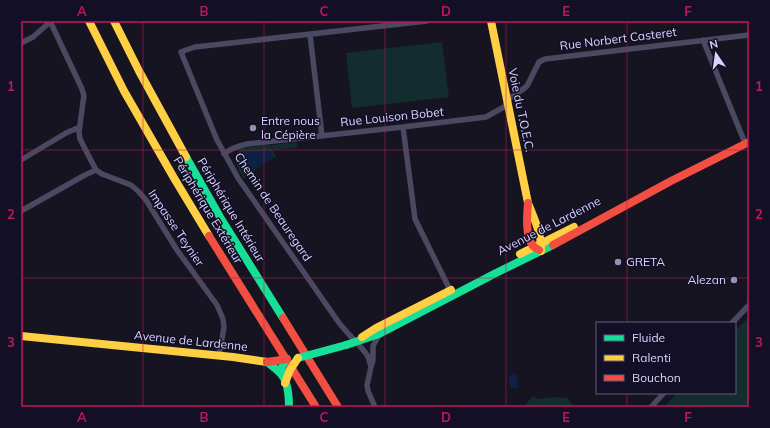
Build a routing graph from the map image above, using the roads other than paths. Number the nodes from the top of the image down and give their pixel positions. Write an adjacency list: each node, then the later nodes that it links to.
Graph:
1 (50, 21): 9 (street); 12 (street)
2 (89, 21): 34 (main road, Périphérique Extérieur)
3 (114, 21): 35 (main road, Périphérique Intérieur)
4 (426, 21): 6 (street)
5 (491, 21): 11 (main road, Voie du T.O.E.C.)
6 (310, 35): 14 (street); 16 (street, Chemin de Beauregard)
7 (749, 35): 8 (street, Rue Norbert Casteret)
8 (704, 40): 10 (street, Rue Norbert Casteret); 15 (street)
9 (21, 43)
10 (538, 62): 11 (street, Rue Louison Bobet)
11 (508, 103): 13 (street, Rue Louison Bobet); 20 (main road, Voie du T.O.E.C.)
12 (80, 127): 17 (street); 18 (street)
13 (403, 128): 14 (street, Rue Louison Bobet); 21 (street)
14 (322, 136): 16 (street, Rue Louison Bobet)
15 (746, 140): 20 (main road, Avenue de Lardenne)
16 (224, 154): 25 (street, Chemin de Beauregard)
17 (21, 160)
18 (96, 170): 19 (street); 26 (street, Impasse Teynier)
19 (21, 211)
20 (539, 247): 21 (main road, Avenue de Lardenne)
21 (451, 293): 25 (main road, Avenue de Lardenne)
22 (749, 305): 23 (street)
23 (733, 322)
24 (21, 336): 26 (main road, Avenue de Lardenne)
25 (365, 341): 27 (main road, Avenue de Lardenne, bridge); 30 (street, Chemin de Beauregard); 30 (street)
26 (219, 356): 29 (main road, Avenue de Lardenne)
27 (298, 358): 28 (main road, Avenue de Lardenne, bridge); 31 (main road, bridge)
28 (287, 360): 29 (main road, Avenue de Lardenne, bridge); 31 (main road, bridge)
29 (267, 362): 31 (main road)
30 (371, 367): 36 (street)
31 (284, 379): 33 (main road)
32 (663, 394): 37 (street)
33 (289, 405)
34 (316, 407)
35 (338, 407)
36 (375, 407)
37 (650, 407)

